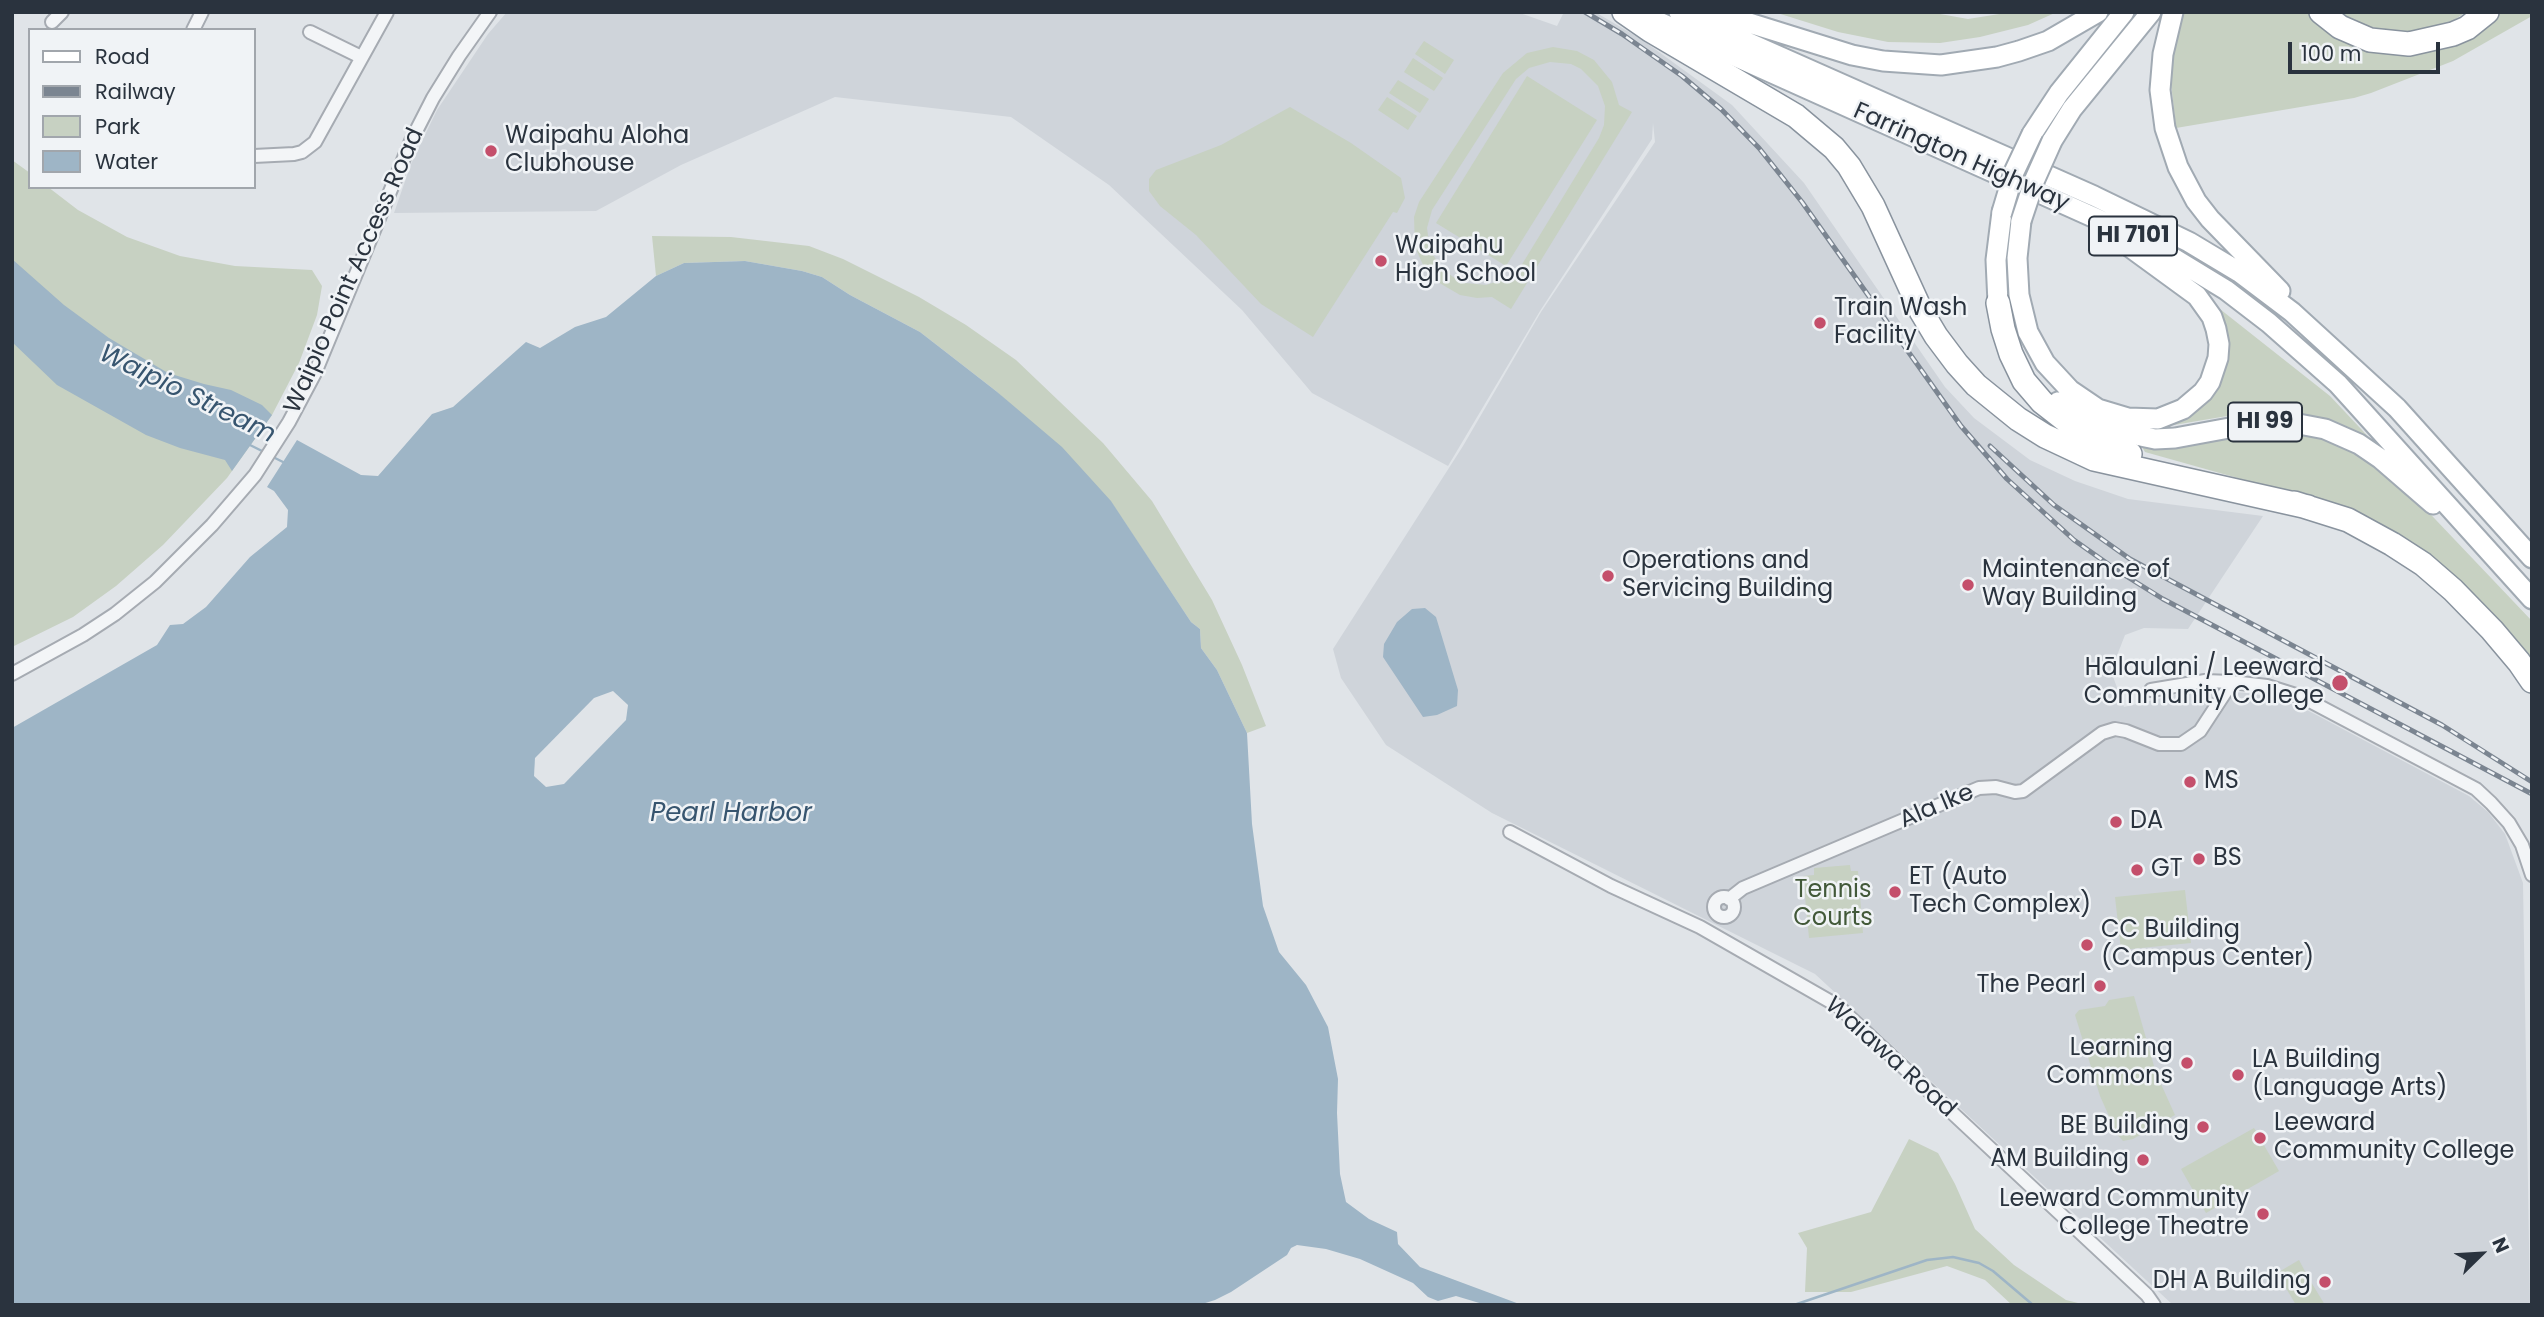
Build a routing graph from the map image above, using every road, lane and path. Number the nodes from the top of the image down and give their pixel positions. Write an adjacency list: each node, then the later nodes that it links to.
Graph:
1 (202, 12): 14 (street)
2 (387, 12): 16 (street)
3 (490, 12): 24 (street, Waipio Point Access Road)
4 (1624, 12): 21 (highway)
5 (1637, 12): 18 (main road, Farrington Highway / HI 7101)
6 (1679, 12): 20 (main road, Farrington Highway / HI 7101)
7 (1714, 12): 8 (main road)
8 (2098, 12)
9 (2124, 12): 19 (main road, HI 99, bridge)
10 (2151, 12): 18 (main road, bridge)
11 (2173, 12): 20 (main road)
12 (2321, 12): 13 (highway)
13 (2487, 12)
14 (194, 28)
15 (310, 32): 16 (street)
16 (361, 57): 17 (street)
17 (256, 156)
18 (2038, 191): 23 (main road, Farrington Highway / HI 7101)
19 (1998, 303): 21 (highway); 23 (main road, HI 99)
20 (2398, 408): 22 (main road, Farrington Highway)
21 (2308, 507): 25 (highway)
22 (2532, 558)
23 (2532, 602)
24 (12, 674)
25 (2532, 681)
26 (2232, 682): 27 (street); 29 (street); 30 (street, Ala Ike)
27 (2151, 690)
28 (1510, 832): 31 (street, Waiawa Road)
29 (2532, 875)
30 (1729, 899)
31 (2154, 1305)

